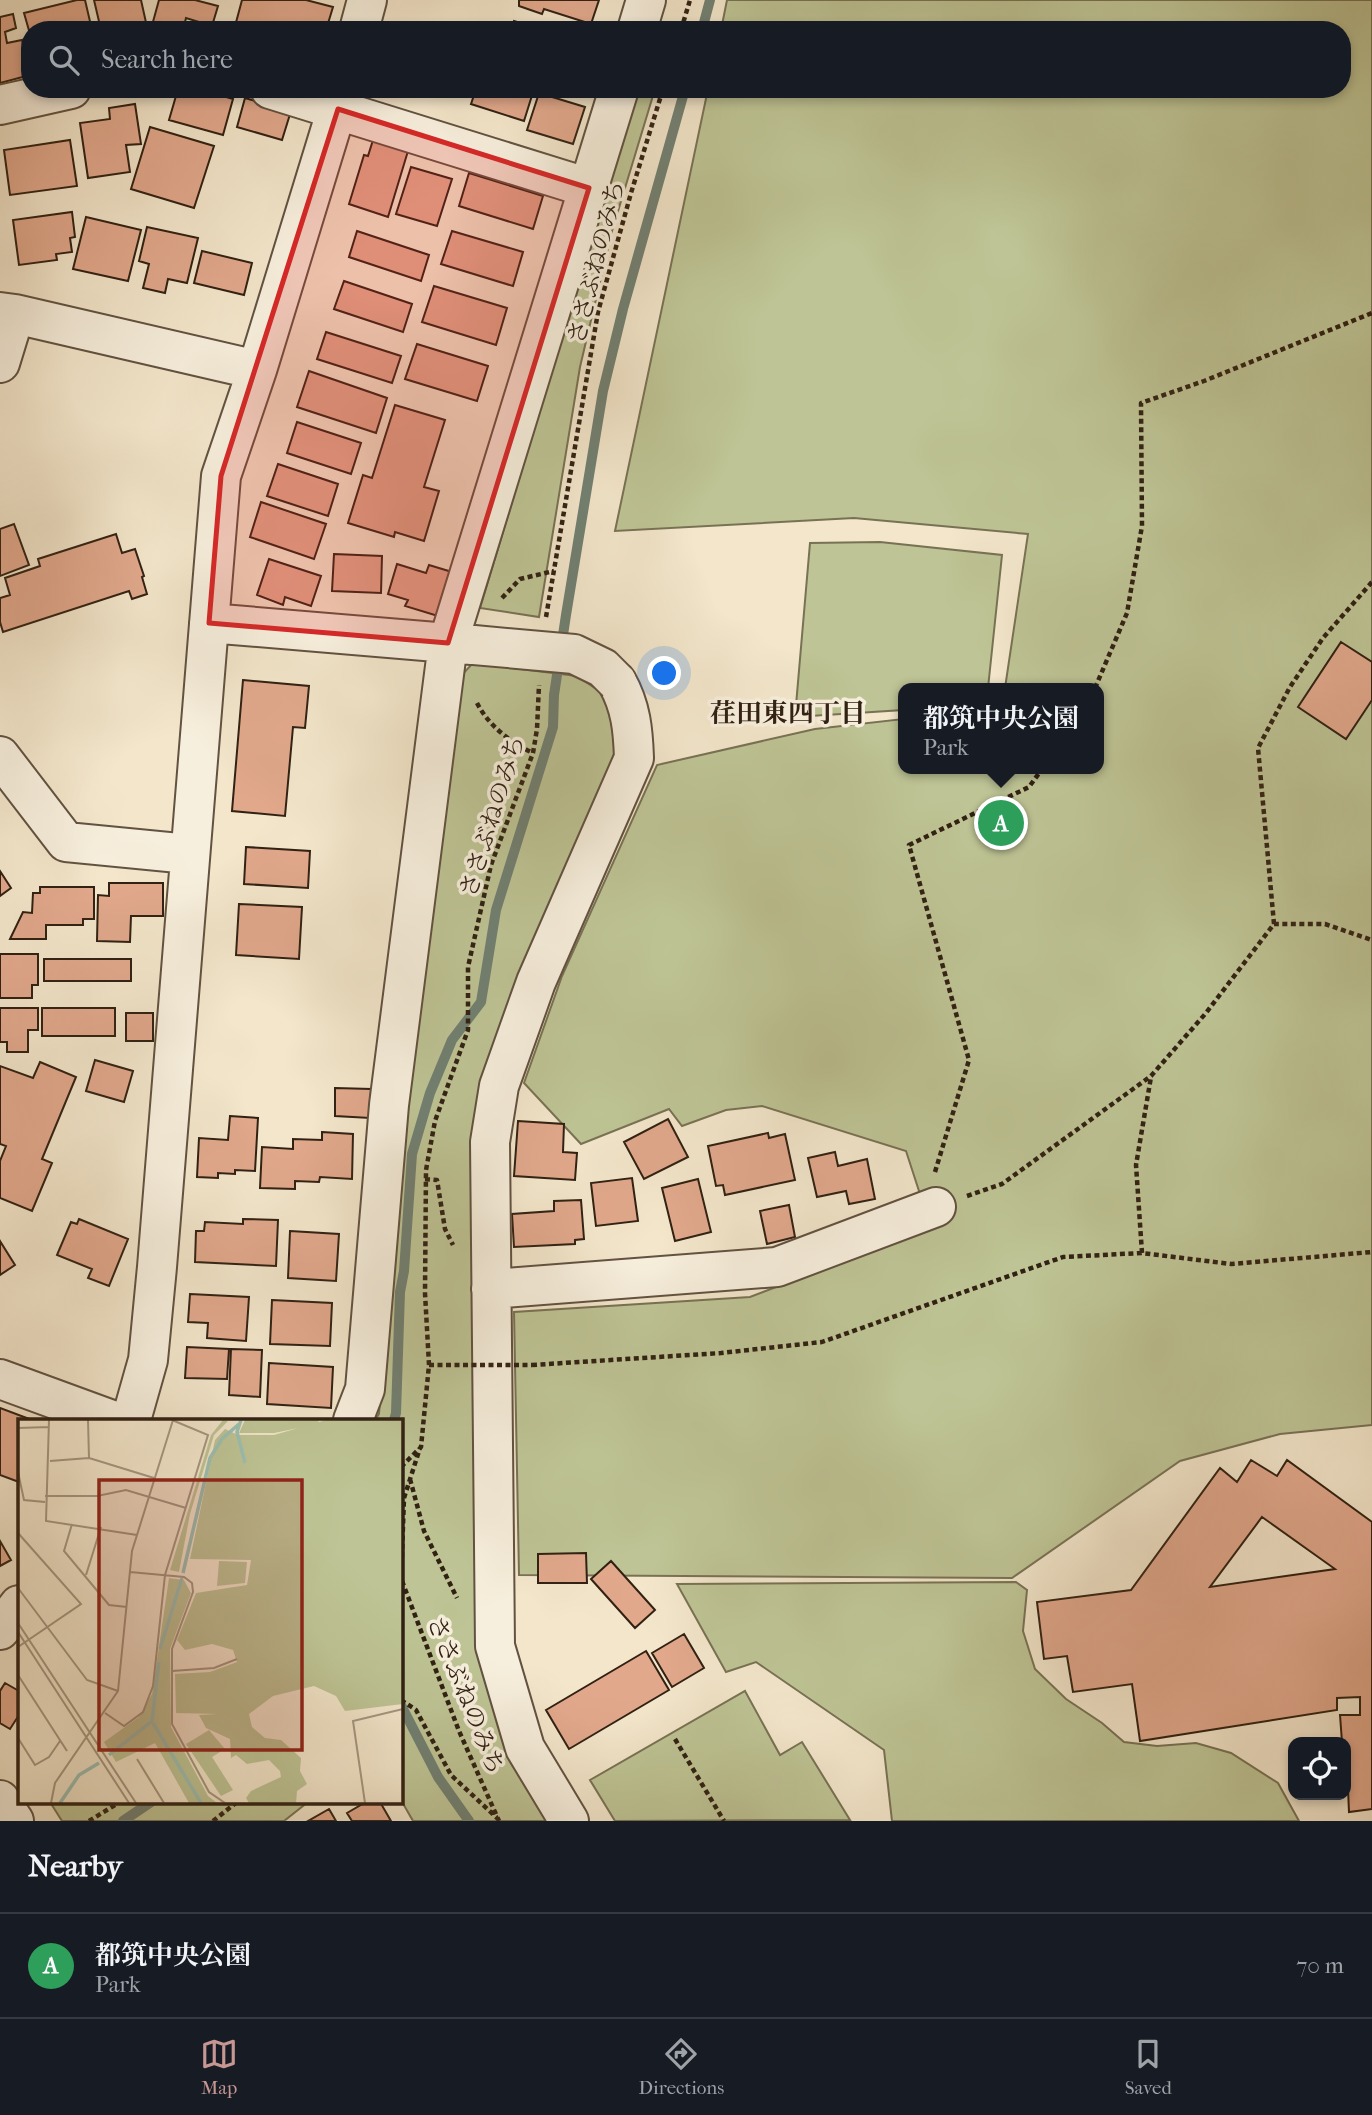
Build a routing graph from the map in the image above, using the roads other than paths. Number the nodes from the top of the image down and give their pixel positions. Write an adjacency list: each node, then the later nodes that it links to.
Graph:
1 (367, 0): 3 (street)
2 (646, 0): 4 (street)
3 (361, 21)
4 (640, 21)
5 (31, 98): 8 (street)
6 (616, 98): 9 (street)
7 (341, 99): 9 (street); 12 (street)
8 (0, 105)
9 (589, 188): 14 (street)
10 (8, 313): 11 (street); 12 (street)
11 (0, 363)
12 (257, 370): 13 (street)
13 (209, 623): 14 (street); 16 (street)
14 (461, 644): 18 (street, bridge); 22 (street)
15 (0, 756): 16 (street)
16 (189, 854): 21 (street)
17 (936, 1207): 18 (street)
18 (491, 1289): 25 (street)
19 (0, 1379): 20 (street)
20 (109, 1419)
21 (131, 1419)
22 (353, 1419)
23 (18, 1606): 24 (street)
24 (0, 1630)
25 (569, 1821)

